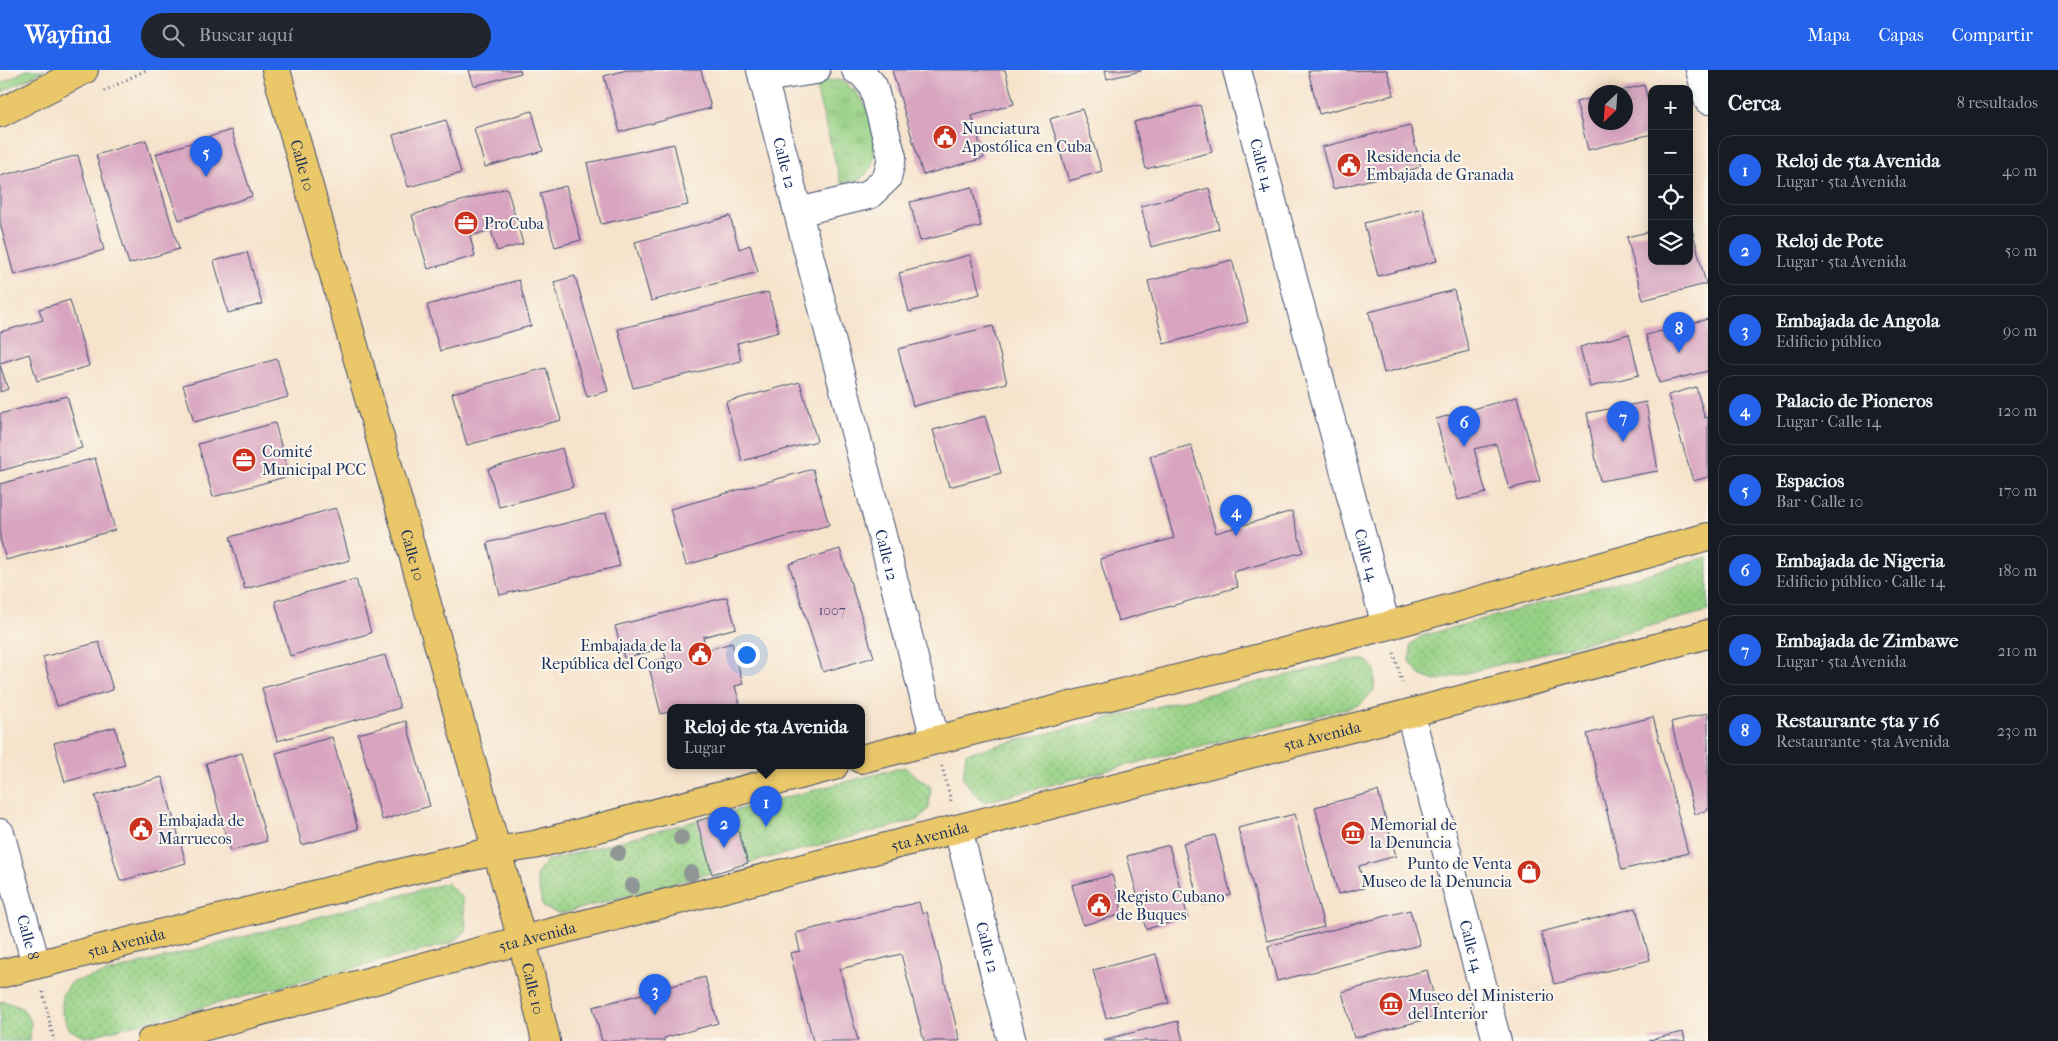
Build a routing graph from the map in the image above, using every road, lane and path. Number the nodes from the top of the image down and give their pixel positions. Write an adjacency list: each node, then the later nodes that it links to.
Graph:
1 (84, 70): 9 (main road)
2 (276, 70): 20 (main road, Calle 10)
3 (816, 70): 7 (street)
4 (856, 70): 10 (street)
5 (1237, 70): 12 (street, Calle 14)
6 (1700, 70): 8 (street)
7 (762, 74): 10 (street, Calle 12)
8 (1708, 100)
9 (0, 113)
10 (798, 212): 15 (street, Calle 12)
11 (1708, 537): 12 (main road)
12 (1386, 626): 14 (path); 15 (main road)
13 (1708, 634): 14 (main road, 5ta Avenida)
14 (1410, 713): 18 (main road, 5ta Avenida); 28 (street, Calle 14)
15 (935, 739): 16 (main road); 18 (path)
16 (865, 758)
17 (823, 769): 20 (main road, 5ta Avenida)
18 (958, 829): 21 (main road, 5ta Avenida); 27 (street, Calle 12)
19 (0, 833): 22 (street, Calle 8)
20 (495, 851): 21 (main road, Calle 10); 22 (main road, 5ta Avenida)
21 (522, 940): 25 (main road, 5ta Avenida); 26 (main road, Calle 10)
22 (36, 964): 23 (main road, 5ta Avenida); 24 (path, Calle 8)
23 (0, 974)
24 (54, 1041)
25 (151, 1041)
26 (546, 1041)
27 (1012, 1041)
28 (1497, 1041)

